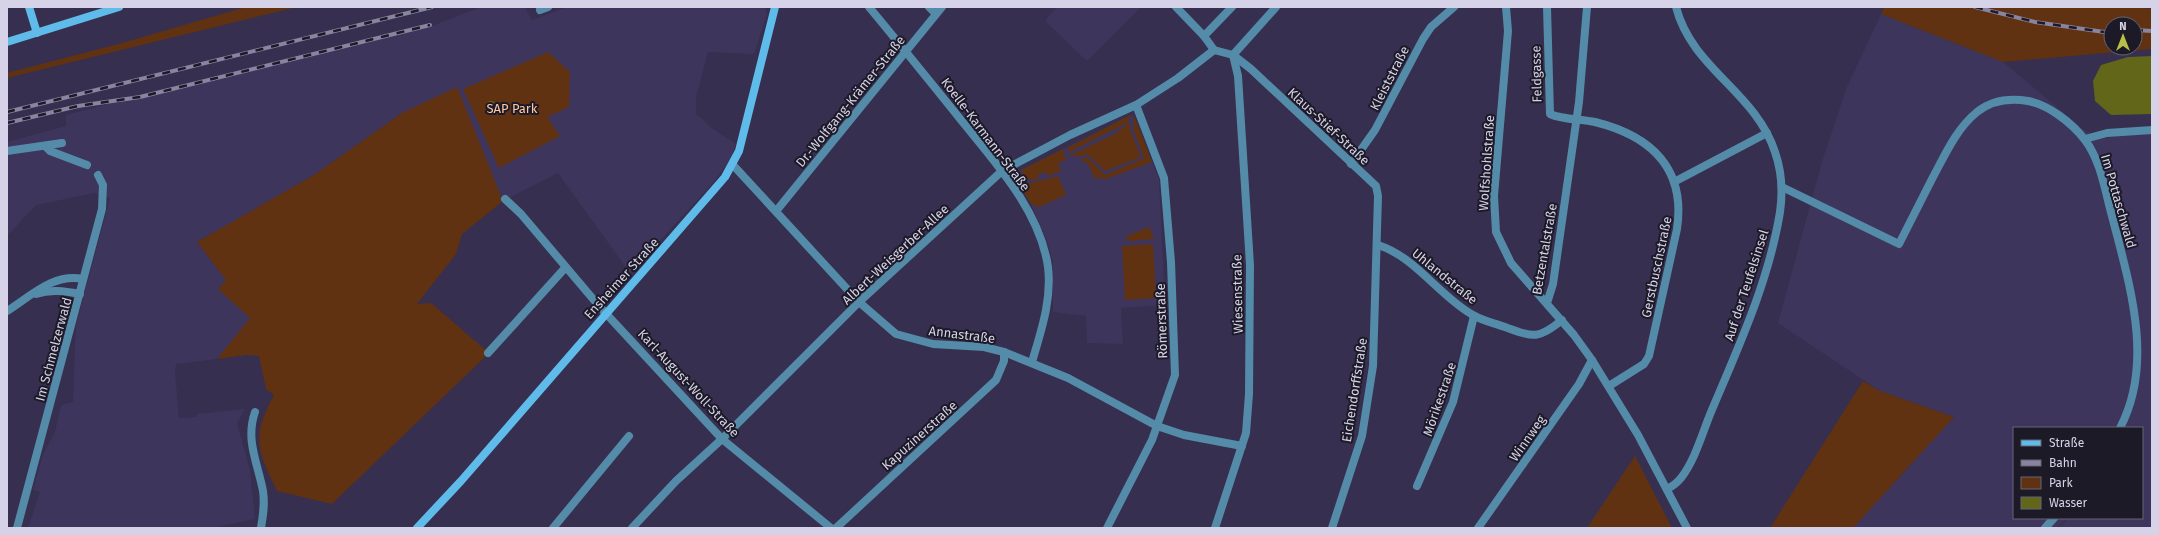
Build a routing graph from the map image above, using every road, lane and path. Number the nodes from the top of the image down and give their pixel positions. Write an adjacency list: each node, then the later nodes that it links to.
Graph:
1 (29, 7): 18 (main road)
2 (119, 7): 18 (main road)
3 (548, 7): 16 (street)
4 (775, 7): 33 (main road, Ensheimer Straße)
5 (869, 7): 22 (street, Koelle-Karmann-Straße)
6 (930, 7): 17 (street)
7 (942, 7): 17 (street, Dr.-Wolfgang-Krämer-Straße)
8 (1176, 7): 19 (street)
9 (1232, 7): 19 (street)
10 (1276, 7): 23 (street)
11 (1454, 7): 32 (street, Kleiststraße)
12 (1506, 7): 48 (street, Wolfshohlstraße)
13 (1547, 7): 25 (street, Feldgasse)
14 (1587, 7): 25 (street, Betzentalstraße)
15 (1676, 7): 27 (street, Auf der Teufelsinsel)
16 (540, 10)
17 (936, 14): 22 (street, Dr.-Wolfgang-Krämer-Straße)
18 (37, 33): 20 (main road)
19 (1204, 36): 21 (street)
20 (7, 42)
21 (1214, 50): 23 (street); 24 (street, Albert-Weisgerber-Allee)
22 (906, 51): 35 (street, Koelle-Karmann-Straße); 40 (street, Dr.-Wolfgang-Krämer-Straße)
23 (1233, 55): 32 (street, Klaus-Stief-Straße); 63 (street, Wiesenstraße)
24 (1136, 105): 35 (street, Albert-Weisgerber-Allee); 59 (street, Römerstraße)
25 (1576, 119): 37 (street, Gerstbuschstraße); 48 (street, Betzentalstraße)
26 (2152, 130): 28 (street)
27 (1767, 133): 37 (street); 38 (street, Auf der Teufelsinsel)
28 (2085, 140): 38 (street, Im Pottaschwald); 60 (street, Im Pottaschwald)
29 (62, 143): 30 (street)
30 (45, 146): 31 (street); 34 (street)
31 (7, 151)
32 (1351, 164): 41 (street, Klaus-Stief-Straße)
33 (733, 165): 40 (street, Annastraße); 50 (main road, Ensheimer Straße)
34 (87, 166)
35 (1002, 171): 47 (street, Albert-Weisgerber-Allee); 56 (street, Koelle-Karmann-Straße)
36 (98, 175): 44 (street, Im Schmelzerwald)
37 (1674, 182): 57 (street, Gerstbuschstraße)
38 (1782, 187): 65 (street, Auf der Teufelsinsel)
39 (505, 199): 43 (street, Karl-August-Woll-Straße)
40 (776, 210): 47 (street, Annastraße)
41 (1378, 227): 42 (street, Eichendorffstraße)
42 (1378, 245): 51 (street, Uhlandstraße); 76 (street, Eichendorffstraße)
43 (565, 268): 50 (street, Karl-August-Woll-Straße); 54 (street)
44 (83, 279): 45 (street, Im Schmelzerwald); 46 (street)
45 (80, 294): 46 (street); 67 (street, Im Schmelzerwald)
46 (31, 296): 49 (street)
47 (859, 302): 53 (street, Annastraße); 62 (street, Albert-Weisgerber-Allee)
48 (1547, 303): 52 (street, Betzentalstraße)
49 (7, 311)
50 (606, 312): 62 (street, Karl-August-Woll-Straße); 69 (main road, Ensheimer Straße)
51 (1474, 316): 52 (street, Uhlandstraße); 64 (street, Mörikestraße)
52 (1562, 320): 55 (street, Betzentalstraße)
53 (1004, 352): 56 (street, Annastraße); 73 (street, Kapuzinerstraße)
54 (488, 353)
55 (1592, 360): 57 (street, Betzentalstraße); 77 (street, Winnweg)
56 (1032, 362): 59 (street, Annastraße)
57 (1609, 386): 65 (street, Betzentalstraße)
58 (255, 412): 68 (street)
59 (1157, 426): 63 (street, Annastraße); 74 (street, Römerstraße)
60 (2120, 427)
61 (629, 436): 70 (street)
62 (722, 439): 71 (street, Albert-Weisgerber-Allee); 72 (street, Karl-August-Woll-Straße)
63 (1242, 446): 75 (street, Wiesenstraße)
64 (1417, 486)
65 (1667, 489): 78 (street, Betzentalstraße)
66 (2053, 519): 79 (street)
67 (17, 528)
68 (261, 528)
69 (417, 528)
70 (552, 528)
71 (632, 528)
72 (831, 528)
73 (836, 528)
74 (1107, 528)
75 (1215, 528)
76 (1332, 528)
77 (1478, 528)
78 (1686, 528)
79 (2045, 528)

